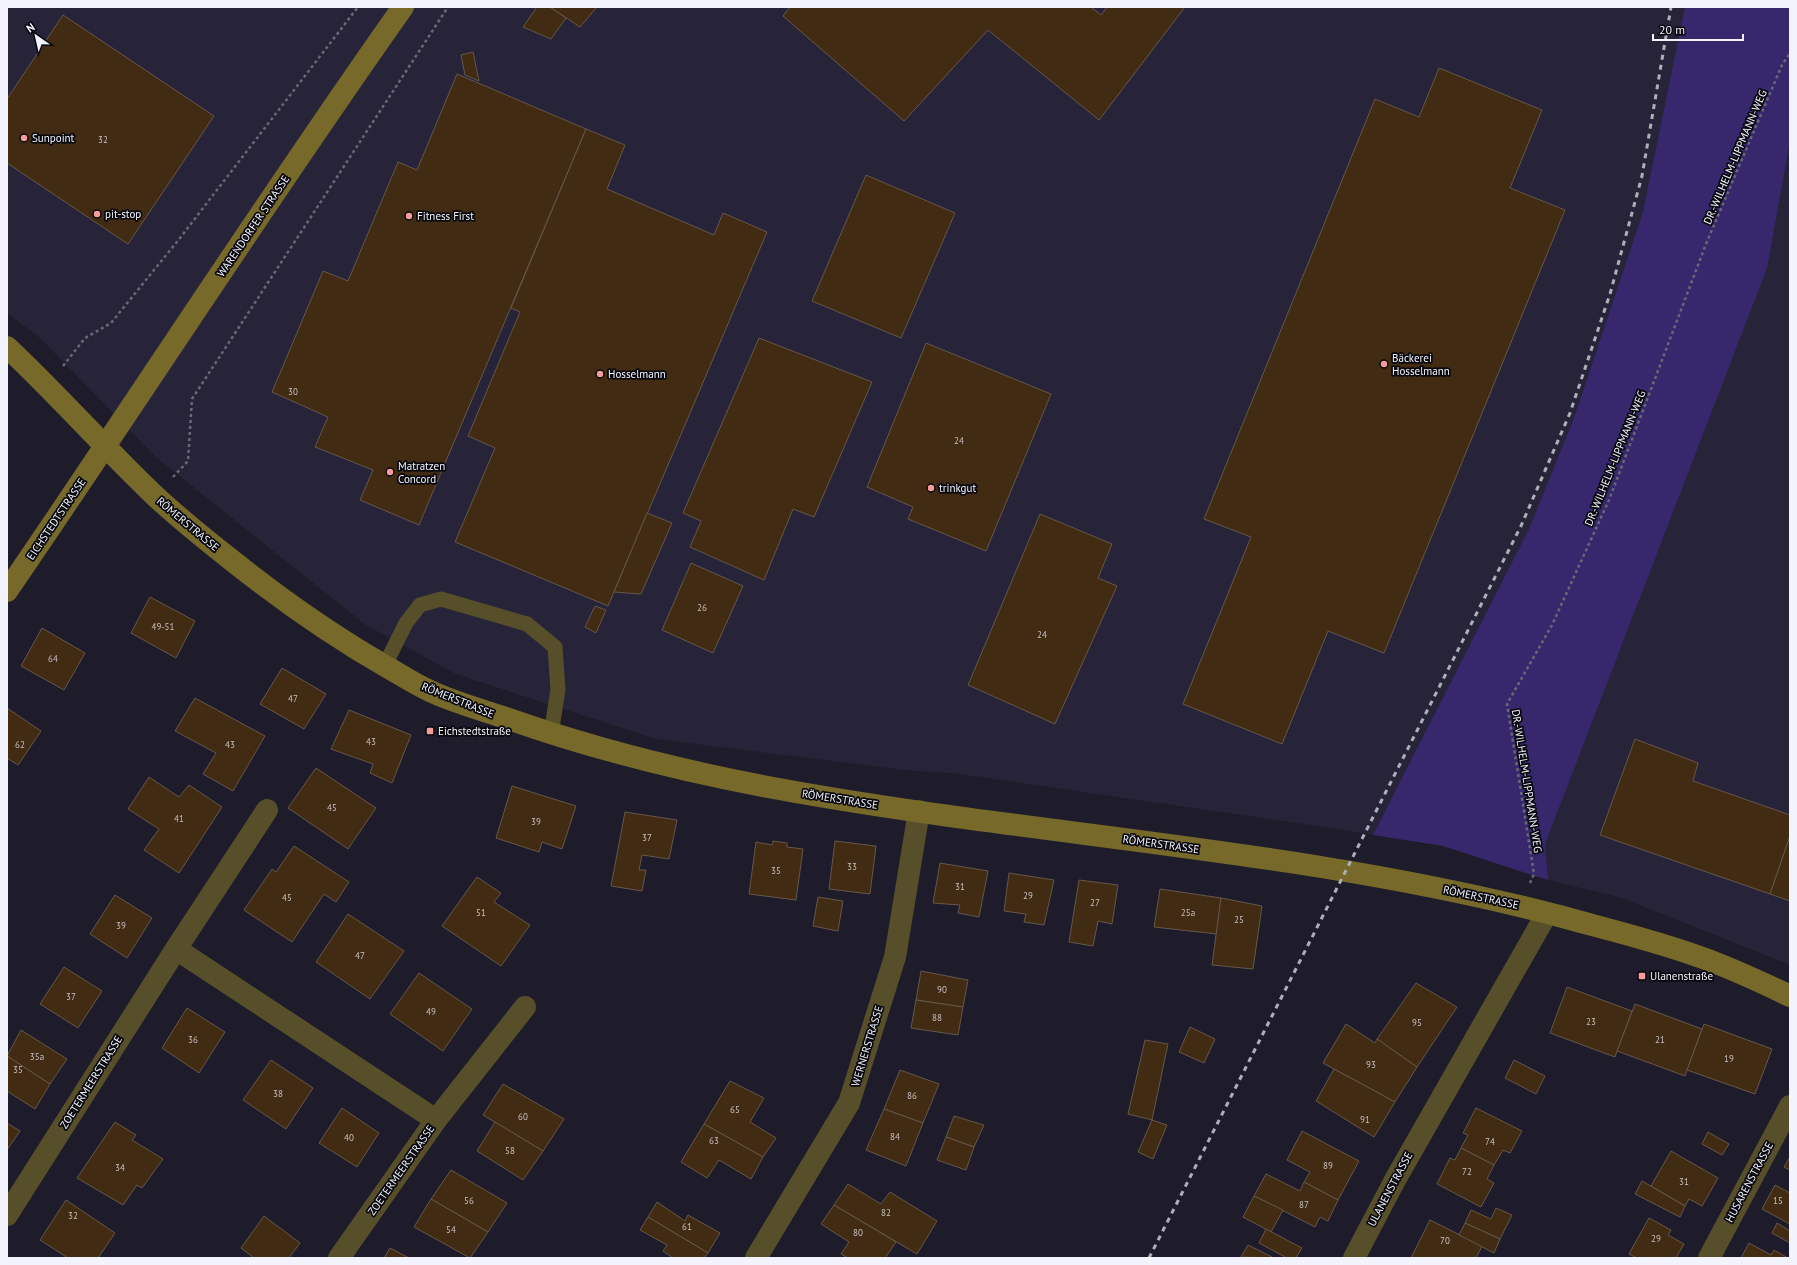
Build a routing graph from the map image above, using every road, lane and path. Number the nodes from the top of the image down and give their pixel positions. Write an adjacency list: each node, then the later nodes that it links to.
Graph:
1 (358, 7): 6 (path)
2 (403, 7): 7 (main road, WARENDORFER STRASSE)
3 (448, 7): 8 (path)
4 (1790, 53): 14 (path, DR.-WILHELM-LIPPMANN-WEG)
5 (7, 347): 6 (main road, RÖMERSTRASSE)
6 (49, 386): 7 (main road, RÖMERSTRASSE)
7 (106, 447): 8 (main road, RÖMERSTRASSE); 9 (main road, EICHSTEDTSTRASSE)
8 (156, 496): 10 (main road, RÖMERSTRASSE)
9 (7, 591)
10 (384, 665): 11 (main road, RÖMERSTRASSE); 11 (lane)
11 (551, 734): 13 (main road, RÖMERSTRASSE)
12 (267, 810): 16 (street, ZOETERMEERSTRASSE)
13 (919, 810): 15 (main road, RÖMERSTRASSE); 23 (street, WERNERSTRASSE)
14 (1534, 874)
15 (1547, 913): 17 (main road, RÖMERSTRASSE); 24 (street, ULANENSTRASSE)
16 (176, 949): 20 (street, ZOETERMEERSTRASSE); 21 (street, ZOETERMEERSTRASSE)
17 (1790, 996)
18 (525, 1007): 20 (street, ZOETERMEERSTRASSE)
19 (1790, 1106): 25 (street, HUSARENSTRASSE)
20 (436, 1120): 22 (street, ZOETERMEERSTRASSE)
21 (7, 1215)
22 (339, 1258)
23 (756, 1258)
24 (1354, 1258)
25 (1708, 1258)

